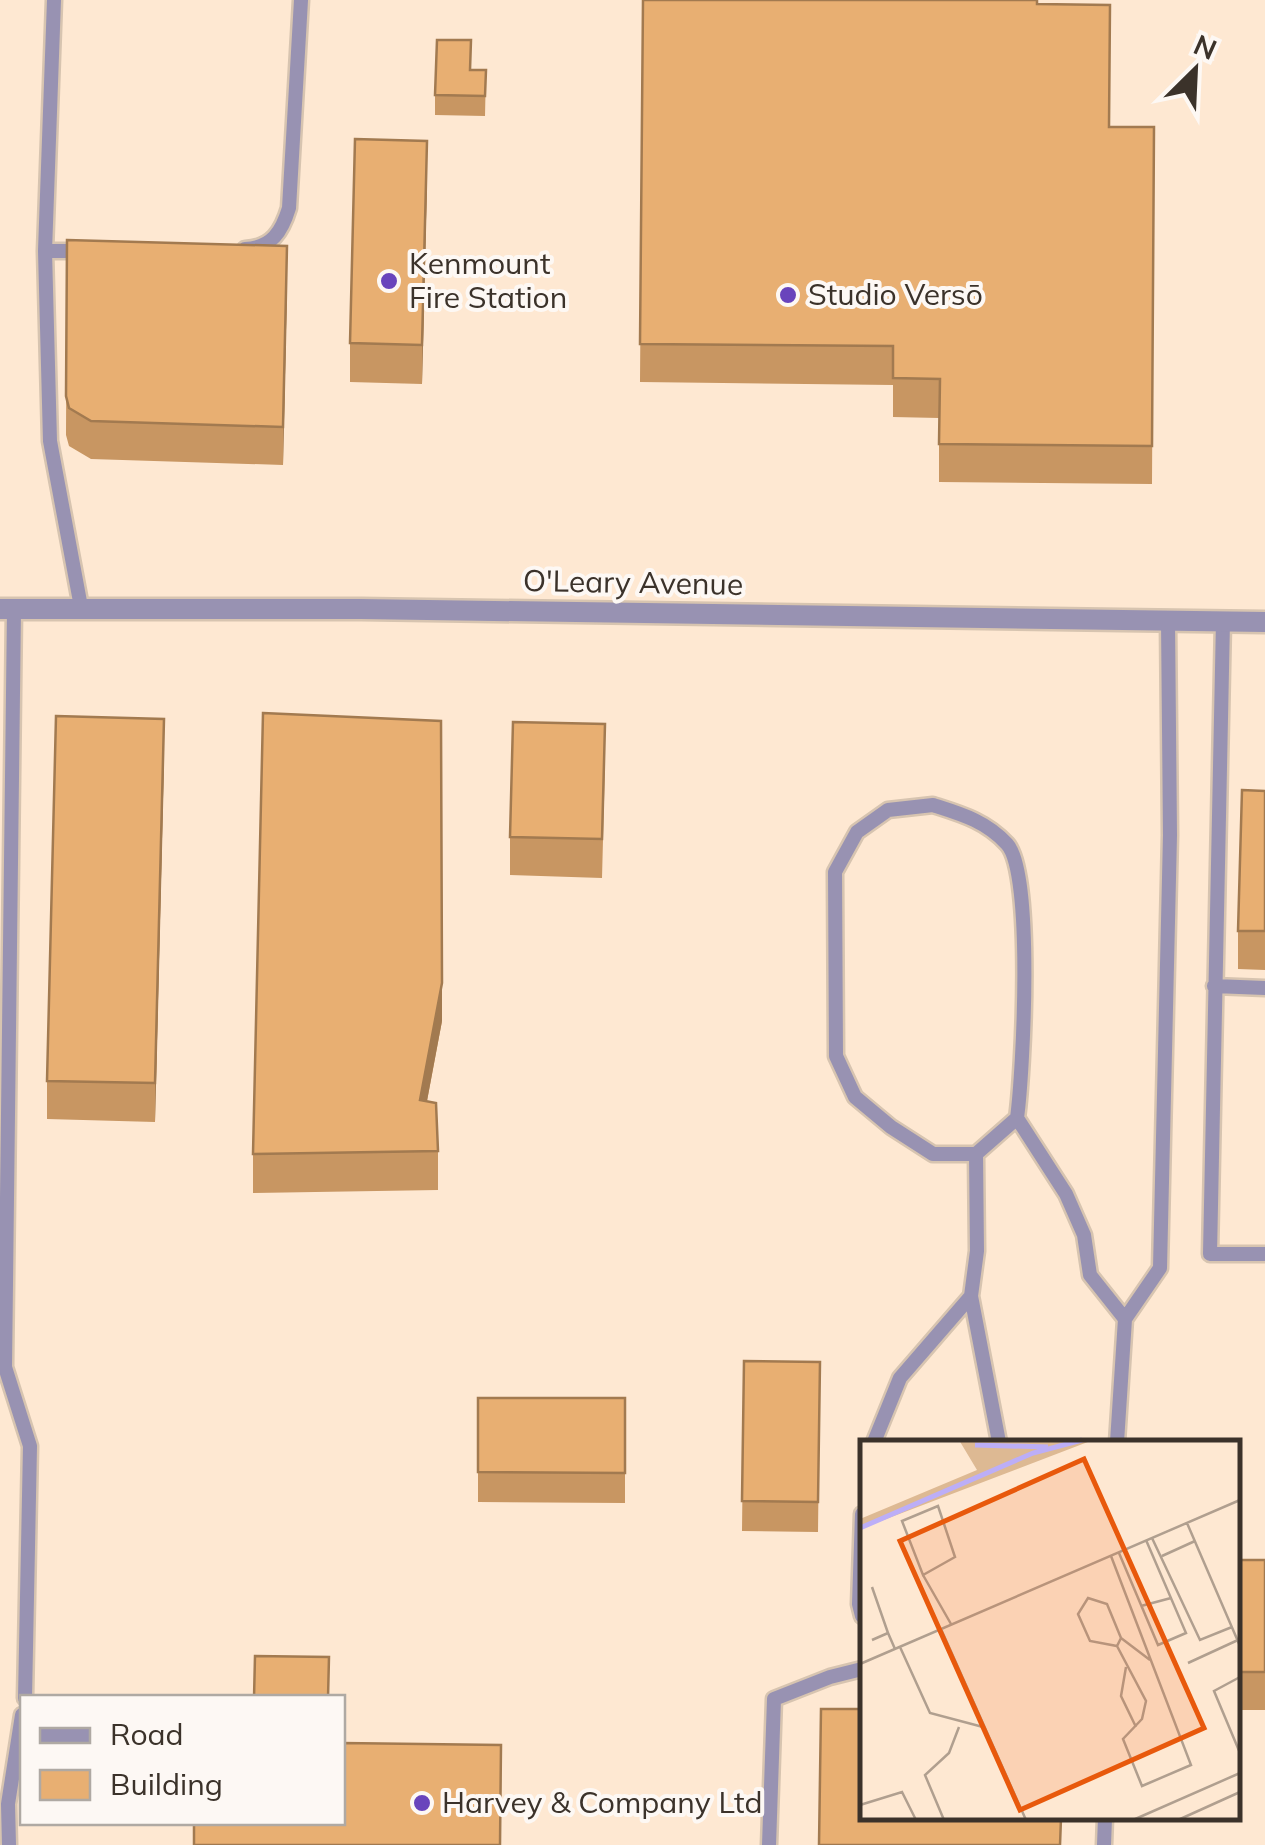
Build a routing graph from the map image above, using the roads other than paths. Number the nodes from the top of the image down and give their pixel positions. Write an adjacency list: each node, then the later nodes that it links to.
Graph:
1 (54, 0): 5 (lane)
2 (301, 0): 3 (lane)
3 (235, 249)
4 (102, 250): 5 (lane)
5 (45, 251): 6 (lane)
6 (81, 608): 7 (street, O'Leary Avenue); 8 (street, O'Leary Avenue)
7 (7, 609): 16 (lane)
8 (1168, 621): 9 (street, O'Leary Avenue); 18 (lane)
9 (1222, 621): 10 (street, O'Leary Avenue); 11 (lane)
10 (1265, 622)
11 (1214, 986): 12 (lane); 15 (lane)
12 (1265, 988)
13 (1018, 1118): 14 (lane); 14 (lane); 18 (lane)
14 (976, 1154): 17 (lane)
15 (1265, 1254)
16 (2, 1278): 25 (lane)
17 (970, 1296): 19 (lane); 20 (lane)
18 (1124, 1319): 21 (lane)
19 (875, 1440)
20 (999, 1440)
21 (1117, 1440)
22 (860, 1574): 23 (lane)
23 (860, 1608)
24 (860, 1669): 29 (lane)
25 (26, 1695)
26 (20, 1728): 28 (lane)
27 (1105, 1820): 30 (lane)
28 (9, 1845)
29 (769, 1845)
30 (1104, 1845)

